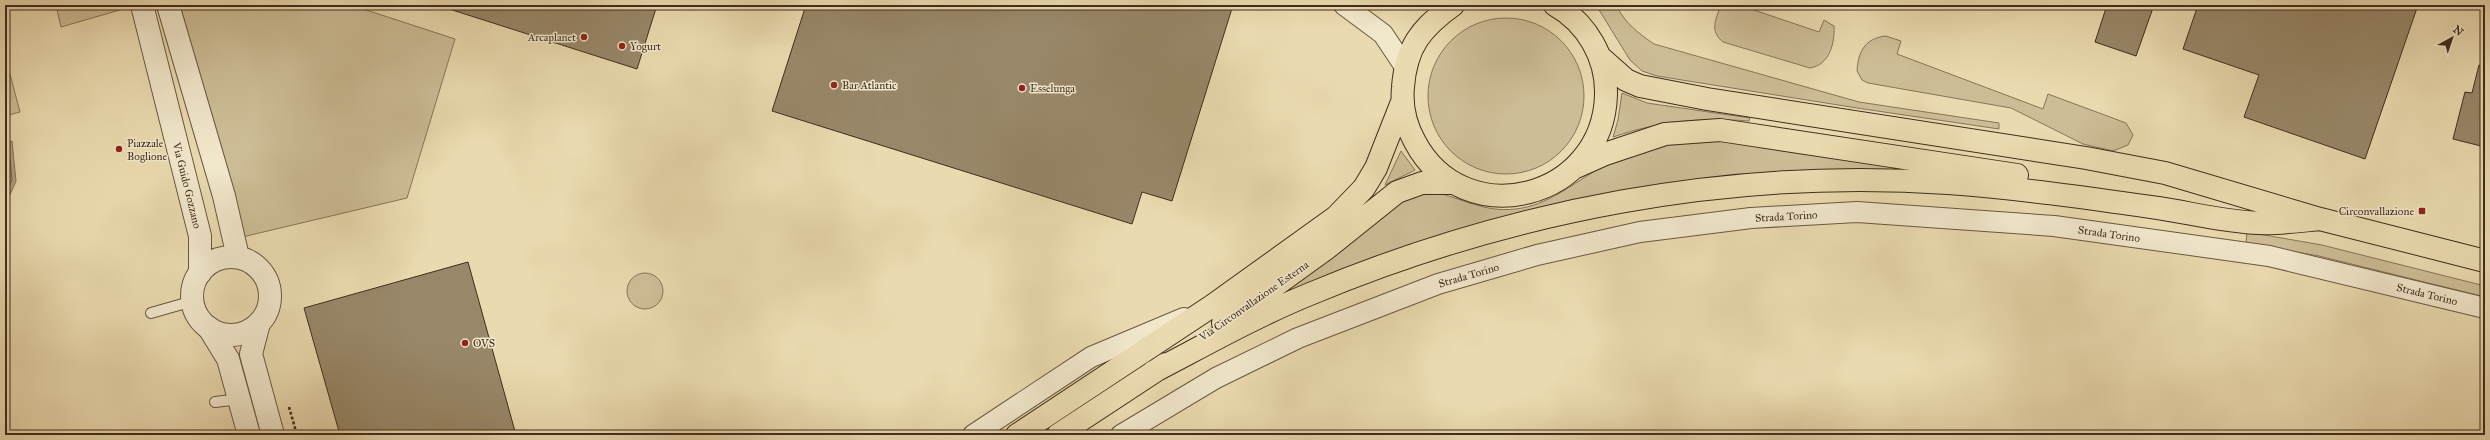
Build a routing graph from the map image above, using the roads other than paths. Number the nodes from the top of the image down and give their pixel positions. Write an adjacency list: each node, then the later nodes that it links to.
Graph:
1 (142, 5): 15 (street, Via Guido Gozzano)
2 (168, 5): 13 (street)
3 (1344, 5): 8 (street)
4 (1452, 5): 8 (main road)
5 (1555, 5): 6 (main road)
6 (1578, 15): 7 (main road)
7 (1600, 57): 10 (main road); 12 (main road)
8 (1405, 67): 9 (main road)
9 (1402, 102): 11 (main road); 17 (main road, Via Circonvallazione Esterna)
10 (1576, 167): 11 (main road); 12 (main road)
11 (1454, 183): 22 (main road, Via Circonvallazione Esterna)
12 (2320, 219): 14 (main road); 22 (main road)
13 (238, 257): 15 (street); 20 (street)
14 (2485, 261)
15 (200, 273): 16 (street)
16 (193, 301): 19 (lane); 21 (street)
17 (1212, 306): 27 (street, Via Circonvallazione Esterna); 28 (main road, Via Circonvallazione Esterna)
18 (2485, 308): 30 (street, Strada Torino)
19 (151, 313)
20 (259, 323): 21 (street); 26 (street)
21 (209, 328): 23 (street)
22 (1154, 372): 29 (main road, Via Circonvallazione Esterna)
23 (240, 399): 24 (lane); 25 (street)
24 (215, 402)
25 (249, 435)
26 (273, 435)
27 (973, 435)
28 (1017, 435)
29 (1058, 435)
30 (1121, 435)

